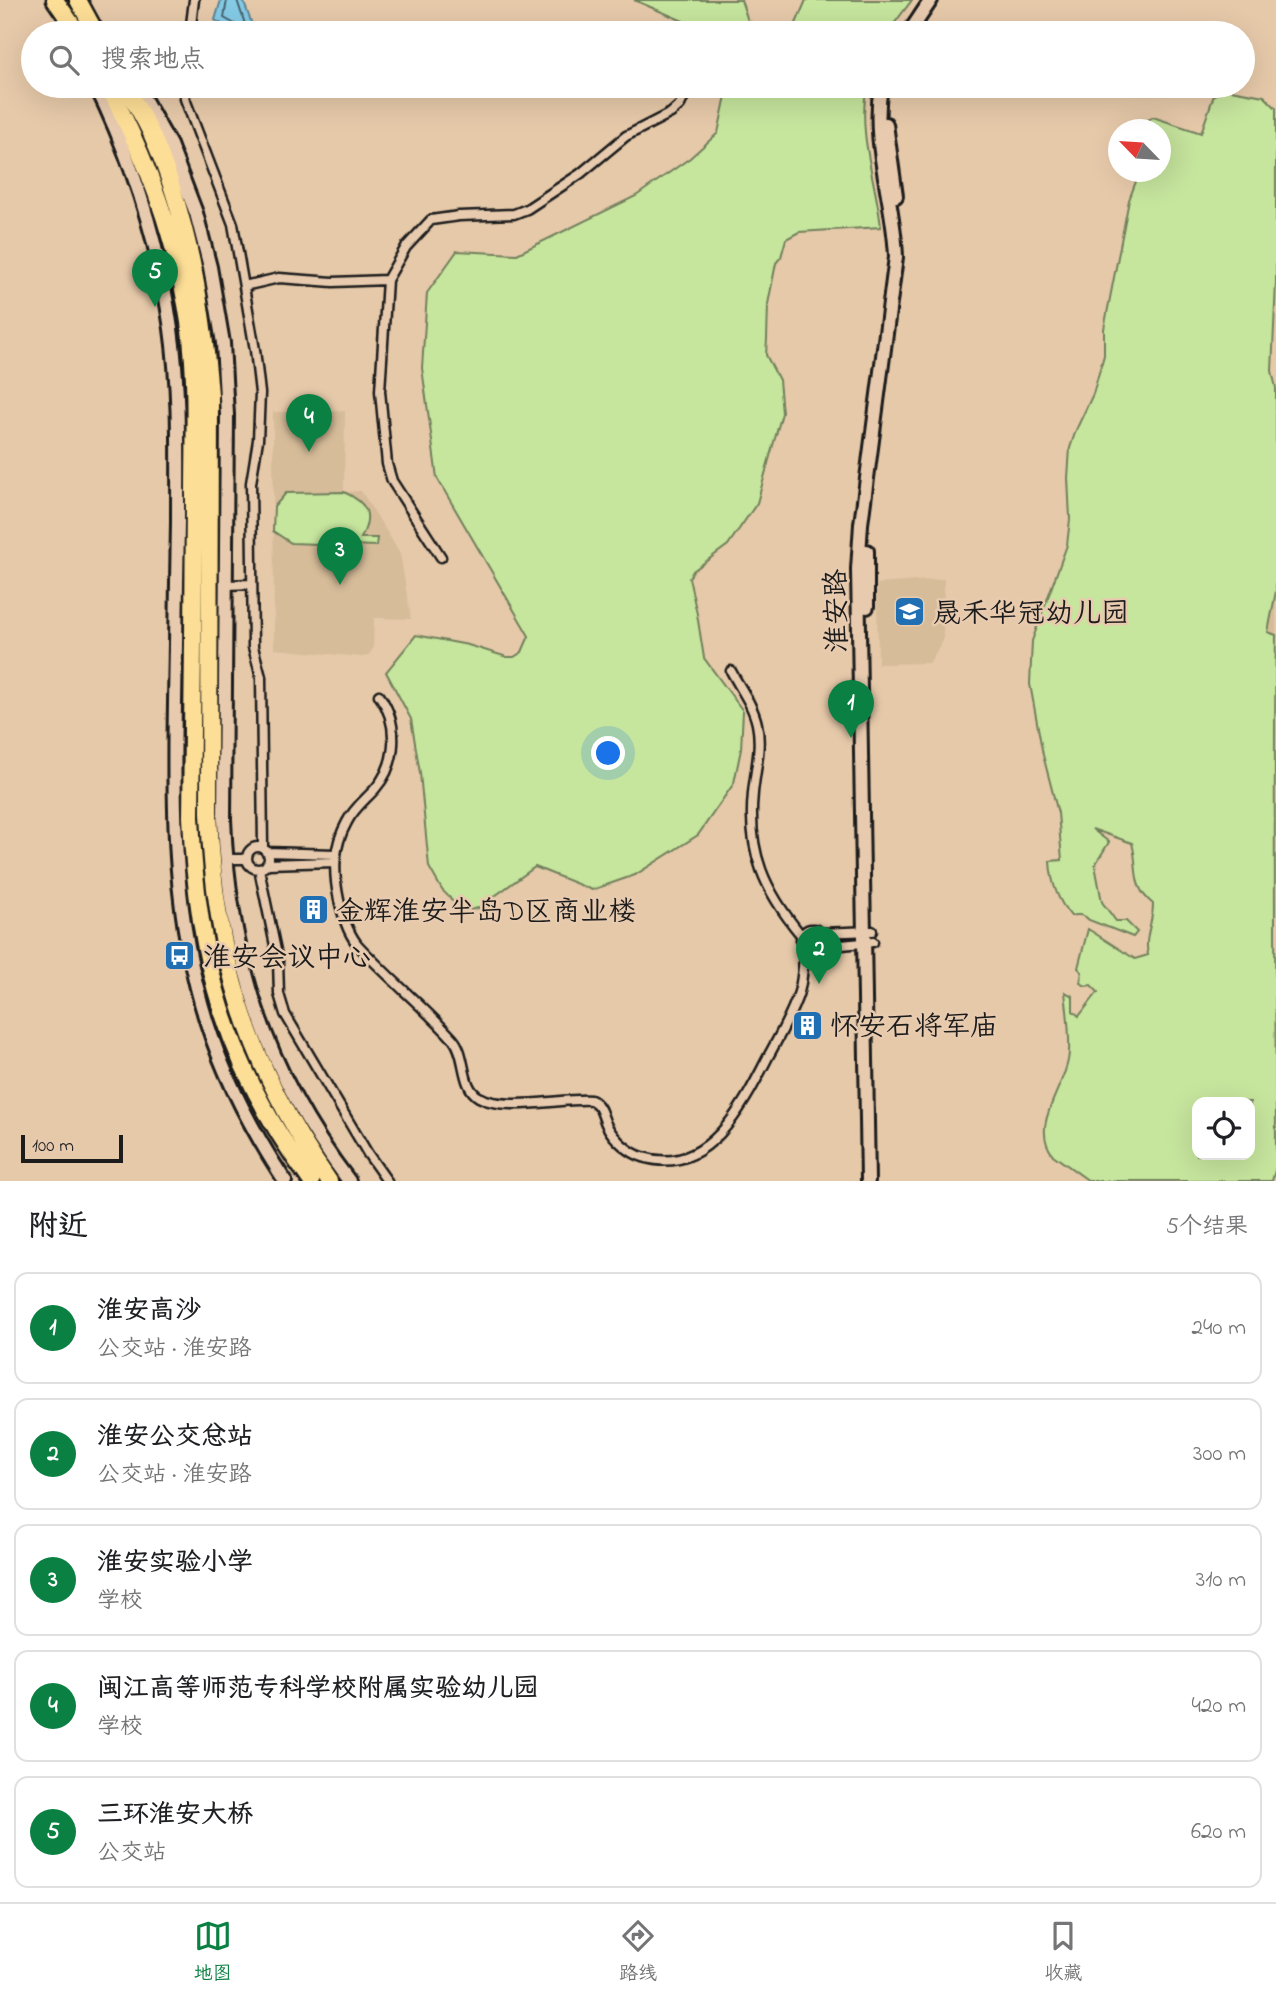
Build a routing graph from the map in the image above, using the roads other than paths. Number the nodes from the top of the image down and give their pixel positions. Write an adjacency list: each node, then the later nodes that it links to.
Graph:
1 (55, 0): 6 (main road); 7 (highway)
2 (79, 0): 8 (highway); 9 (main road)
3 (194, 0): 10 (street)
4 (921, 0): 11 (main road)
5 (932, 0): 12 (main road)
6 (65, 21)
7 (70, 21)
8 (90, 21)
9 (95, 21)
10 (191, 21)
11 (908, 21)
12 (917, 21)
13 (102, 98): 38 (main road)
14 (114, 98): 39 (highway)
15 (132, 98): 40 (highway)
16 (144, 98): 25 (main road)
17 (184, 98): 22 (street)
18 (683, 98): 21 (street)
19 (880, 98): 35 (main road, 淮安路)
20 (888, 98): 35 (main road, 淮安路)
21 (387, 280): 22 (street); 23 (street)
22 (244, 286): 24 (street)
23 (441, 557)
24 (252, 584): 25 (street); 28 (street)
25 (227, 585): 30 (main road)
26 (731, 671): 34 (street)
27 (379, 695): 29 (street)
28 (265, 850): 29 (street); 31 (street); 32 (street)
29 (335, 858): 32 (street); 37 (street)
30 (222, 859): 31 (street); 41 (main road)
31 (247, 859): 32 (street)
32 (263, 866): 42 (street)
33 (821, 933): 34 (street); 35 (street); 36 (street)
34 (802, 935): 37 (street)
35 (869, 937): 36 (street); 43 (main road, 淮安路); 44 (main road, 淮安路)
36 (821, 947): 37 (street)
37 (804, 949)
38 (285, 1181)
39 (311, 1181)
40 (328, 1181)
41 (349, 1181)
42 (387, 1181)
43 (868, 1181)
44 (876, 1181)

